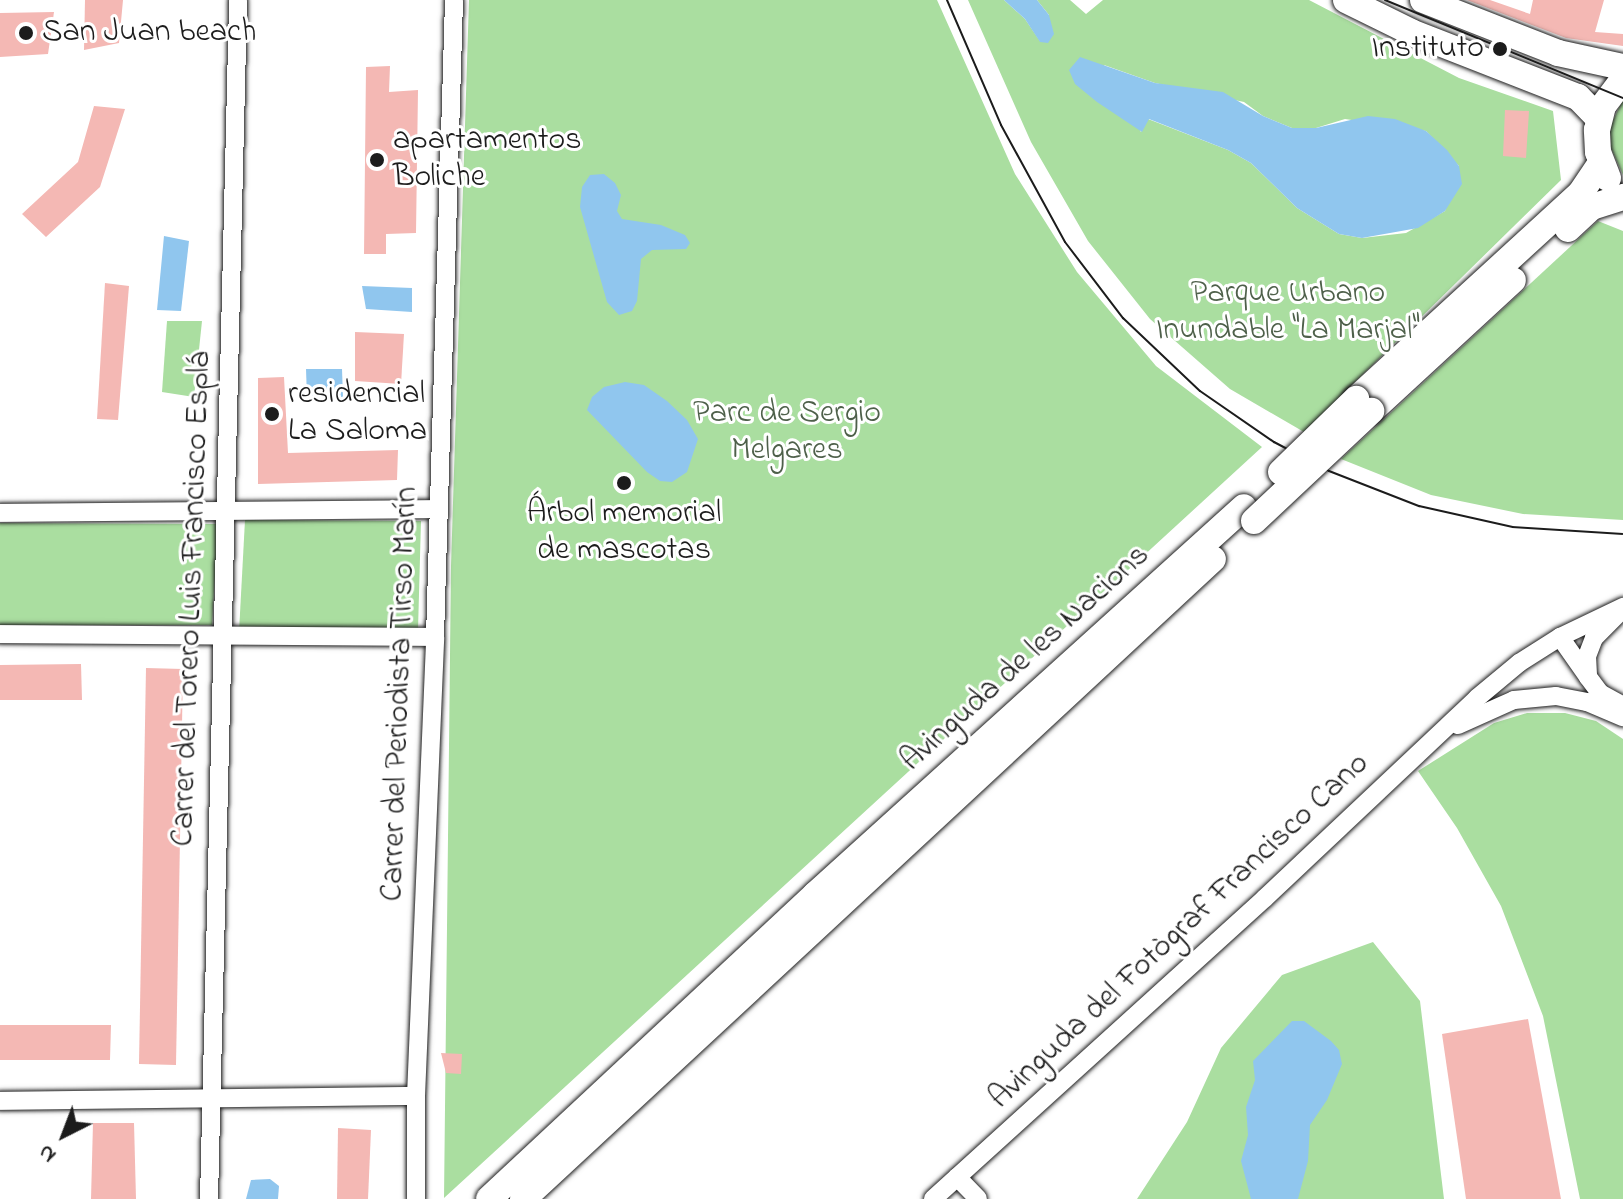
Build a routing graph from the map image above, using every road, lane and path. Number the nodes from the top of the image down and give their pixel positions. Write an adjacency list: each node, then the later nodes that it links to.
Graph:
1 (238, 0): 12 (street, Carrer del Torero Luis Francisco Esplá)
2 (454, 0): 11 (street, Carrer del Periodista Tirso Marín)
3 (1346, 0): 7 (street)
4 (1423, 0): 5 (street)
5 (1623, 67)
6 (1623, 79): 7 (street)
7 (1599, 119): 8 (street)
8 (1601, 163): 9 (street); 10 (street, Avinguda de les Nacions)
9 (1623, 196): 10 (street, Avinguda de les Nacions)
10 (1364, 405): 14 (street, Avinguda de les Nacions, bridge)
11 (437, 509): 12 (street); 18 (street, Carrer del Periodista Tirso Marín)
12 (226, 511): 13 (street); 17 (street, Carrer del Torero Luis Francisco Esplá)
13 (0, 513)
14 (1249, 514): 30 (street, Avinguda de les Nacions); 31 (street, Avinguda de les Nacions)
15 (1623, 608): 19 (street, Avinguda del Fotògraf Francisco Cano); 20 (street, Avinguda del Fotògraf Francisco Cano)
16 (0, 634): 17 (street)
17 (221, 635): 18 (street); 25 (street, Carrer del Torero Luis Francisco Esplá)
18 (435, 637): 24 (street, Carrer del Periodista Tirso Marín)
19 (1560, 637): 20 (street); 23 (street, Avinguda del Fotògraf Francisco Cano)
20 (1588, 677): 21 (street)
21 (1623, 705)
22 (1623, 717): 23 (street, Avinguda del Fotògraf Francisco Cano)
23 (1444, 731): 27 (street, Avinguda del Fotògraf Francisco Cano)
24 (416, 1096): 25 (street); 29 (street, Carrer del Periodista Tirso Marín)
25 (211, 1097): 26 (street); 28 (street, Carrer del Torero Luis Francisco Esplá)
26 (0, 1101)
27 (957, 1177): 32 (street, Avinguda del Fotògraf Francisco Cano); 33 (street)
28 (209, 1199)
29 (416, 1199)
30 (489, 1199)
31 (523, 1199)
32 (933, 1199)
33 (978, 1199)

